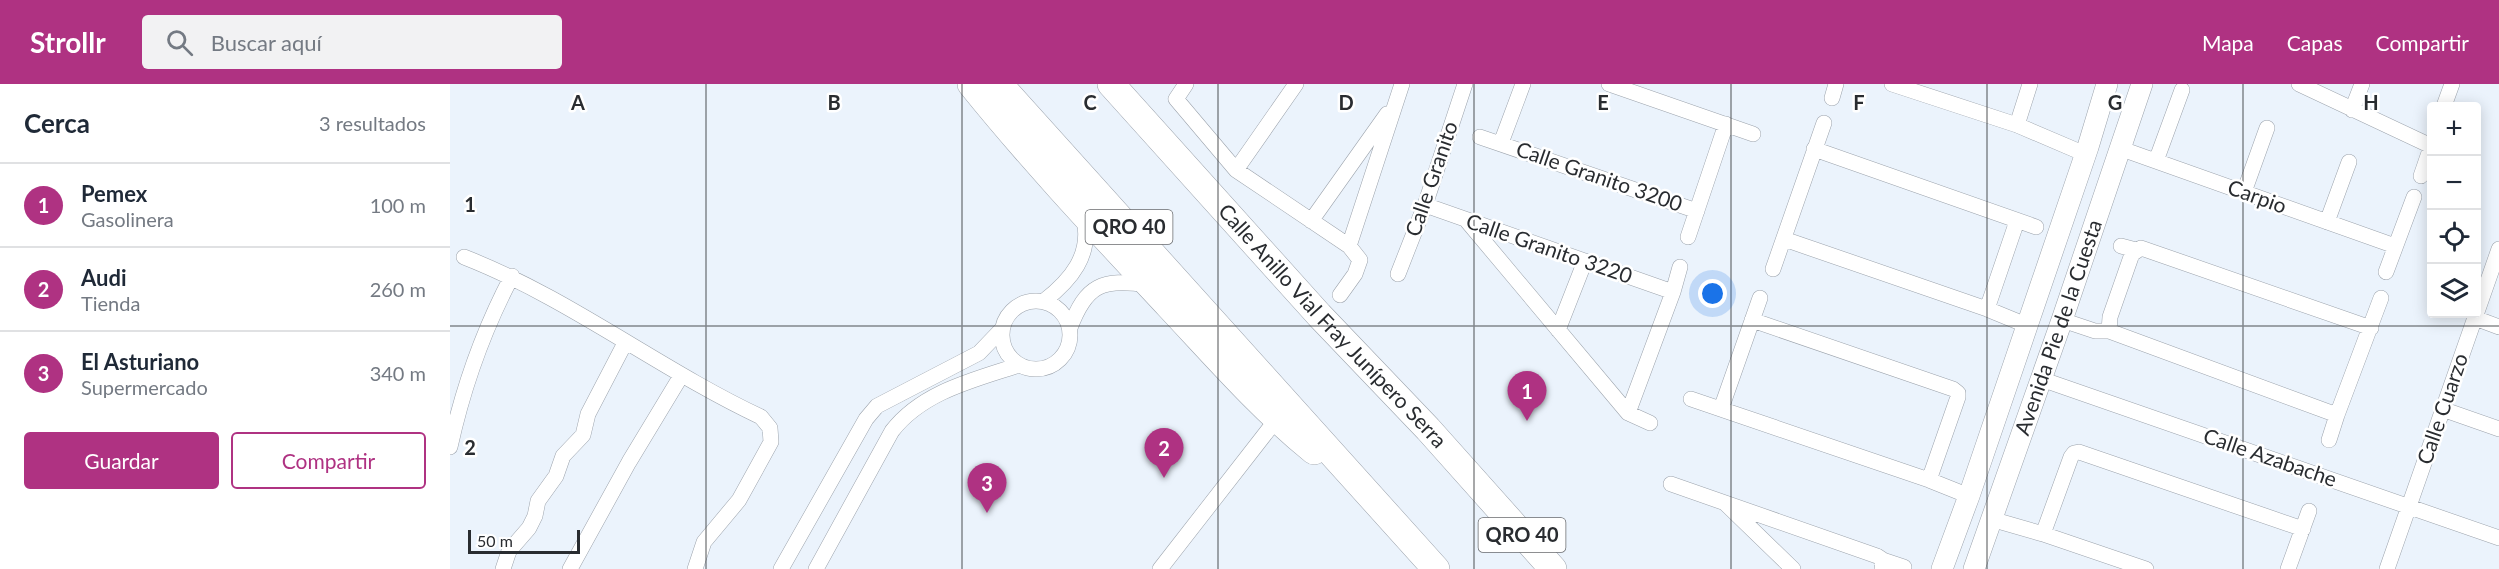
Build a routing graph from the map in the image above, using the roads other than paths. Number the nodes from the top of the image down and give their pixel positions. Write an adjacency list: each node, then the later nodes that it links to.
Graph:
1 (971, 84): 42 (highway)
2 (999, 84): 96 (highway, QRO 40)
3 (1111, 84): 112 (highway, Calle Anillo Vial Fray Junípero Serra / QRO 40)
4 (1186, 84): 36 (street)
5 (1296, 84): 36 (street)
6 (1402, 84): 19 (street)
7 (1465, 84): 40 (street, Calle Granito)
8 (1523, 84): 28 (street, Calle Granito 3200)
9 (1609, 84): 23 (street)
10 (1892, 84): 17 (street)
11 (2030, 84): 24 (street)
12 (2107, 84): 32 (main road, Avenida Pie de la Cuesta)
13 (2142, 84): 30 (main road, Avenida Pie de la Cuesta)
14 (2299, 84): 21 (street)
15 (2362, 84): 21 (street)
16 (2452, 84): 20 (street)
17 (1929, 89): 24 (street)
18 (2182, 90): 34 (street)
19 (1395, 102): 43 (street); 50 (street)
20 (2445, 102)
21 (2352, 110): 29 (street)
22 (1824, 123): 31 (street)
23 (1726, 124): 26 (street); 41 (street, Calle Granito 3200)
24 (2016, 125): 32 (street)
25 (2267, 128): 38 (street)
26 (1753, 134)
27 (1480, 137): 28 (street, Calle Granito 3200)
28 (1501, 143): 41 (street, Calle Granito 3200)
29 (2427, 143)
30 (2118, 148): 34 (street, Carpio); 70 (main road, Avenida Pie de la Cuesta)
31 (1814, 149): 45 (street); 49 (street)
32 (2085, 154): 71 (main road, Avenida Pie de la Cuesta)
33 (2427, 156): 37 (street)
34 (2156, 161): 38 (street, Carpio)
35 (2349, 162): 46 (street)
36 (1236, 170): 43 (street)
37 (2421, 176)
38 (2244, 192): 46 (street, Carpio)
39 (2414, 197): 51 (street)
40 (1425, 205): 44 (street, Calle Granito 3220); 58 (street, Calle Granito)
41 (1697, 211): 48 (street, Calle Granito 3200)
42 (1083, 216): 60 (highway); 65 (street)
43 (1311, 221): 50 (street)
44 (1467, 221): 54 (street, Calle Granito 3220); 76 (street)
45 (2017, 221): 47 (street); 67 (street)
46 (2327, 222): 51 (street, Carpio)
47 (2036, 226)
48 (1688, 237)
49 (1784, 239): 56 (street); 67 (street)
50 (1349, 246): 62 (street)
51 (2395, 246): 57 (street)
52 (2499, 249): 66 (street, Calle Cuarzo)
53 (464, 256): 59 (street)
54 (1585, 261): 61 (street, Calle Granito 3220); 76 (street)
55 (1680, 267): 61 (street)
56 (1773, 268)
57 (2386, 272)
58 (1398, 274)
59 (512, 276): 78 (street); 91 (street)
60 (1147, 285): 73 (street); 87 (highway)
61 (1673, 291): 85 (street)
62 (1340, 295)
63 (1760, 298): 69 (street)
64 (2381, 298): 74 (street)
65 (1044, 301): 73 (street); 75 (street)
66 (2481, 301)
67 (1987, 309): 71 (street)
68 (2475, 318): 72 (street); 84 (street, Calle Cuarzo)
69 (1752, 320): 83 (street); 92 (street)
70 (2062, 320): 77 (street); 81 (main road, Avenida Pie de la Cuesta)
71 (2026, 325): 94 (main road, Avenida Pie de la Cuesta)
72 (2499, 327)
73 (1070, 328): 79 (street)
74 (2371, 328): 77 (street); 86 (street)
75 (1002, 329): 79 (street); 108 (street)
76 (1558, 330): 85 (street)
77 (2109, 331): 86 (street)
78 (625, 343): 80 (street); 105 (street)
79 (1019, 365): 109 (street)
80 (681, 376): 106 (street); 107 (street)
81 (2041, 379): 97 (street, Calle Azabache); 99 (main road, Avenida Pie de la Cuesta)
82 (1691, 399): 83 (street)
83 (1721, 409): 92 (street)
84 (2442, 409): 89 (street); 97 (street, Calle Cuarzo)
85 (1628, 413): 88 (street)
86 (2337, 415): 90 (street)
87 (1276, 420): 96 (highway); 110 (street)
88 (1650, 423)
89 (2499, 429)
90 (2329, 440)
91 (450, 447)
92 (1929, 480): 94 (street)
93 (1671, 484): 95 (street)
94 (1969, 496): 114 (main road, Avenida Pie de la Cuesta)
95 (1722, 500): 103 (street); 113 (street)
96 (1380, 505): 111 (highway, QRO 40)
97 (2409, 506): 102 (street, Calle Azabache); 118 (street, Calle Cuarzo)
98 (2309, 511): 100 (street)
99 (1991, 519): 101 (street); 115 (main road, Avenida Pie de la Cuesta)
100 (2303, 529): 101 (street); 117 (street)
101 (2043, 534): 116 (street)
102 (2499, 538)
103 (1882, 564): 104 (street)
104 (1904, 567)
105 (503, 569)
106 (570, 569)
107 (695, 569)
108 (781, 569)
109 (816, 569)
110 (1160, 569)
111 (1436, 569)
112 (1553, 569)
113 (1793, 569)
114 (1942, 569)
115 (1974, 569)
116 (2146, 569)
117 (2288, 569)
118 (2387, 569)

